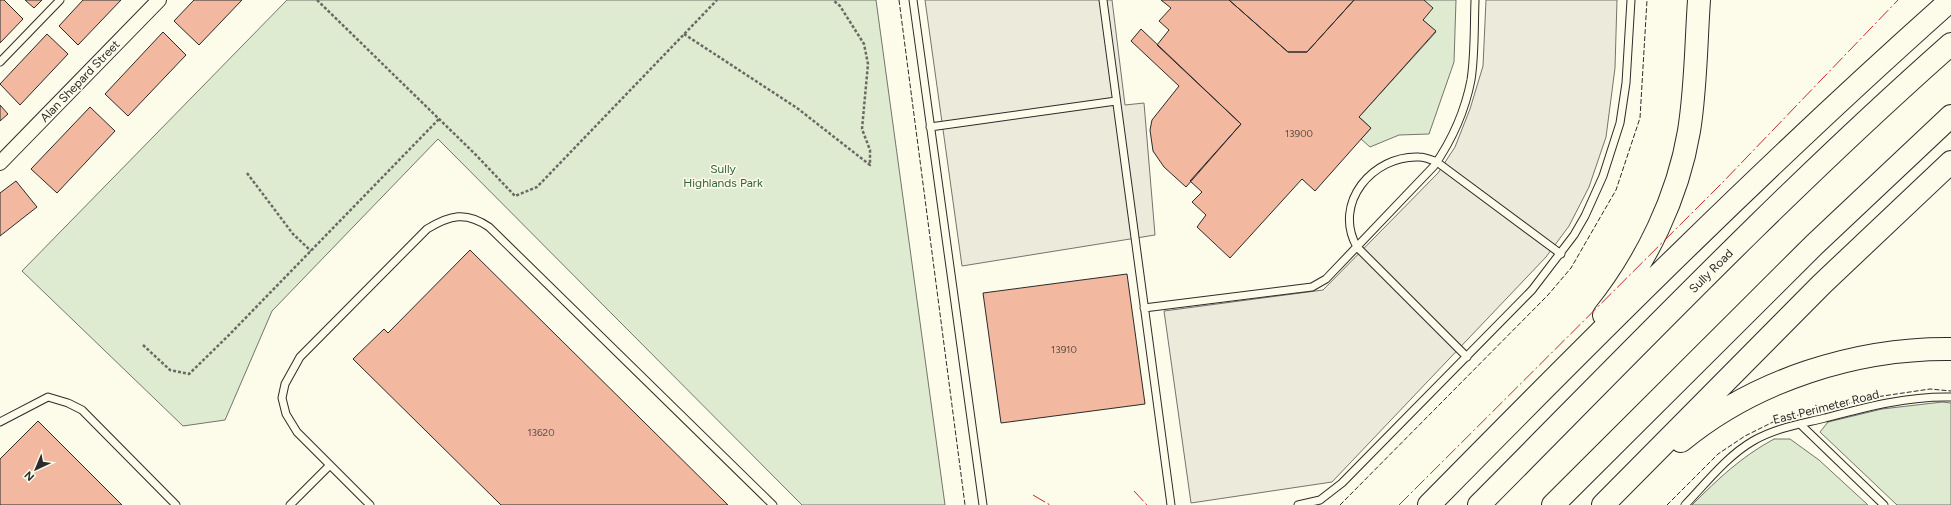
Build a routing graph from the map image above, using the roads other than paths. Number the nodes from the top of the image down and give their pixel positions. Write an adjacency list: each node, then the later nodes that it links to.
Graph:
1 (60, 0): 10 (lane)
2 (159, 0): 16 (street, Alan Shepard Street)
3 (913, 0): 13 (lane)
4 (1103, 0): 11 (lane)
5 (1475, 0): 14 (lane)
6 (1631, 0): 18 (lane)
7 (1698, 0): 25 (highway)
8 (1951, 0): 25 (highway)
9 (1951, 44): 35 (highway, Sully Road)
10 (0, 62)
11 (1116, 101): 13 (lane); 19 (lane)
12 (1951, 116): 36 (highway)
13 (930, 127): 31 (lane)
14 (1437, 162): 17 (lane); 17 (lane); 18 (lane)
15 (1951, 162): 37 (highway)
16 (0, 163)
17 (1356, 247): 19 (lane); 21 (lane)
18 (1561, 254): 21 (lane)
19 (1144, 308): 32 (lane)
20 (1951, 348): 38 (highway)
21 (1467, 356): 33 (lane)
22 (1951, 397): 24 (lane, East Perimeter Road)
23 (0, 422): 27 (lane)
24 (1800, 424): 39 (lane, East Perimeter Road); 40 (lane)
25 (1507, 426): 34 (highway)
26 (330, 465): 28 (lane); 29 (lane); 30 (lane)
27 (176, 505)
28 (290, 505)
29 (370, 505)
30 (772, 505)
31 (983, 505)
32 (1171, 505)
33 (1298, 505)
34 (1429, 505)
35 (1479, 505)
36 (1554, 505)
37 (1603, 505)
38 (1611, 505)
39 (1685, 505)
40 (1884, 505)

